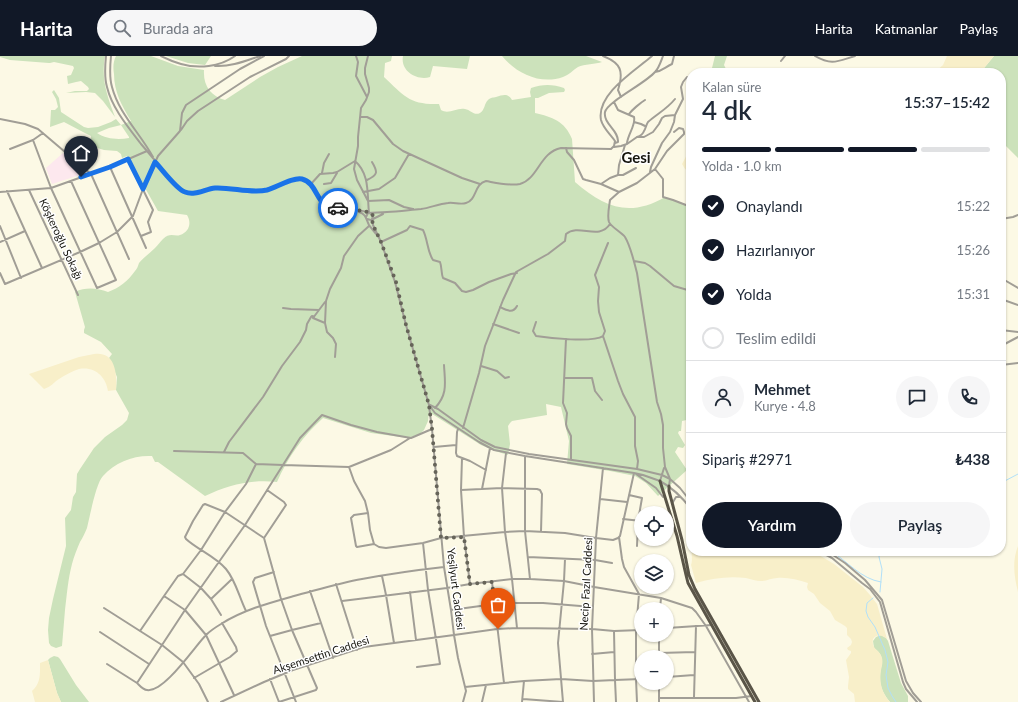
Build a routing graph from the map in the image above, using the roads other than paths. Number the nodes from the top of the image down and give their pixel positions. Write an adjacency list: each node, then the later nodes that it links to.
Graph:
1 (106, 56): 45 (street)
2 (111, 56): 50 (street)
3 (160, 56): 18 (street)
4 (235, 56): 18 (street)
5 (260, 56): 18 (street)
6 (264, 56): 35 (street)
7 (289, 56): 35 (street)
8 (356, 56): 22 (street)
9 (368, 56): 22 (street)
10 (603, 56): 21 (street)
11 (652, 56): 21 (street)
12 (663, 56): 19 (street)
13 (674, 56): 19 (street)
14 (785, 56): 17 (street)
15 (815, 56): 16 (street)
16 (855, 56)
17 (782, 61)
18 (212, 65)
19 (655, 72): 23 (street)
20 (686, 78): 28 (street)
21 (620, 83): 23 (street); 40 (street)
22 (367, 97): 31 (street)
23 (621, 97): 26 (street)
24 (675, 99): 29 (street)
25 (645, 100): 27 (street)
26 (614, 102): 27 (street); 40 (street)
27 (629, 114): 33 (street)
28 (675, 115): 30 (street); 56 (street)
29 (655, 116): 30 (street); 34 (street)
30 (665, 116): 38 (street)
31 (361, 117): 47 (street); 49 (street)
32 (0, 119): 37 (street)
33 (634, 122): 34 (street); 41 (street)
34 (646, 126): 38 (street)
35 (180, 132): 50 (street)
36 (674, 132): 54 (street)
37 (43, 133): 39 (street); 57 (street)
38 (637, 138): 41 (street)
39 (33, 140): 44 (street); 66 (street)
40 (615, 143): 42 (street)
41 (626, 144): 42 (street); 59 (street)
42 (613, 147): 43 (street)
43 (566, 148): 64 (street); 65 (street)
44 (10, 149)
45 (147, 151): 48 (street); 50 (street)
46 (329, 154): 58 (street)
47 (409, 154): 64 (street); 70 (street)
48 (128, 159): 52 (street); 67 (street)
49 (355, 161): 55 (street); 60 (street); 72 (street)
50 (155, 162): 62 (street); 67 (street)
51 (372, 162): 60 (street)
52 (110, 167): 57 (street); 81 (street)
53 (636, 168): 59 (street)
54 (655, 169): 56 (street); 75 (street)
55 (337, 172): 58 (street); 63 (street)
56 (650, 172): 73 (street)
57 (90, 174): 61 (street); 89 (street)
58 (322, 174): 62 (street)
59 (618, 176): 65 (street)
60 (367, 180): 70 (street)
61 (71, 181): 66 (street); 95 (street)
62 (311, 184): 77 (street)
63 (324, 184)
64 (480, 184): 76 (street)
65 (601, 184): 73 (street)
66 (51, 188): 68 (street); 98 (street)
67 (143, 189): 81 (street); 90 (street)
68 (29, 190): 69 (street); 99 (street, Köşkeroğlu Sokağı)
69 (7, 191): 71 (street); 88 (street)
70 (368, 191): 72 (street); 74 (street)
71 (0, 192)
72 (363, 192): 74 (street)
73 (619, 192): 85 (street)
74 (368, 201): 76 (street); 78 (street)
75 (686, 205)
76 (419, 209): 79 (street)
77 (356, 211): 78 (street); 82 (street)
78 (369, 213): 79 (street); 82 (street); 84 (street)
79 (385, 213): 84 (street)
80 (1018, 215): 83 (street)
81 (132, 216): 89 (street); 90 (street)
82 (367, 218): 84 (street); 87 (street)
83 (1006, 218)
84 (372, 219): 91 (street)
85 (610, 224): 101 (street); 104 (street)
86 (0, 226): 92 (street)
87 (369, 226): 91 (street); 111 (street)
88 (25, 231): 92 (street); 102 (street)
89 (117, 232): 95 (street); 100 (street)
90 (141, 236): 97 (street)
91 (378, 236): 94 (street, Yeşilyurt Caddesi)
92 (6, 239): 93 (street); 105 (street)
93 (0, 242)
94 (381, 242): 104 (street); 136 (street, Yeşilyurt Caddesi)
95 (99, 243): 98 (street); 98 (street)
96 (608, 243): 124 (street)
97 (146, 248)
98 (80, 252): 99 (street)
99 (62, 259): 102 (street); 109 (street, Köşkeroğlu Sokağı)
100 (129, 259)
101 (634, 261): 108 (street); 154 (street)
102 (42, 268): 105 (street)
103 (0, 273): 105 (street)
104 (516, 273): 114 (street)
105 (21, 278)
106 (1006, 281): 107 (street)
107 (1018, 288)
108 (686, 290)
109 (78, 295)
110 (1006, 300): 112 (street)
111 (326, 301): 116 (street); 119 (street)
112 (1018, 305)
113 (517, 306): 114 (street)
114 (500, 307): 120 (street)
115 (283, 308): 116 (street)
116 (319, 310): 117 (street)
117 (314, 317): 119 (street); 146 (street)
118 (536, 322): 126 (street)
119 (325, 323): 128 (street)
120 (493, 324): 123 (street); 132 (street)
121 (1006, 331): 122 (street)
122 (1018, 332)
123 (518, 333)
124 (603, 336): 126 (street); 156 (street)
125 (1018, 337): 127 (street)
126 (566, 339): 134 (street)
127 (1006, 343)
128 (335, 357)
129 (1018, 363): 130 (street)
130 (1006, 364)
131 (444, 365): 137 (street)
132 (481, 366): 133 (street); 139 (street)
133 (509, 378)
134 (565, 378): 135 (street); 150 (street)
135 (602, 400)
136 (429, 405): 137 (street); 138 (street); 140 (street, Yeşilyurt Caddesi)
137 (435, 408): 139 (street)
138 (458, 428): 142 (street); 144 (street)
139 (463, 428): 150 (street)
140 (432, 429): 141 (street); 143 (street, Yeşilyurt Caddesi)
141 (411, 438): 152 (street); 153 (street)
142 (456, 445): 143 (street); 149 (street)
143 (434, 447): 188 (street, Yeşilyurt Caddesi)
144 (490, 448): 147 (street); 157 (street)
145 (174, 451): 146 (street)
146 (224, 452): 151 (street)
147 (506, 453): 148 (street); 163 (street)
148 (525, 456): 155 (street); 164 (street)
149 (462, 458): 157 (street); 167 (street)
150 (571, 460): 156 (street)
151 (256, 464): 152 (street); 177 (street)
152 (283, 465): 153 (street); 166 (street)
153 (349, 467): 178 (street)
154 (665, 467): 159 (street); 160 (street)
155 (603, 468): 158 (street); 171 (street, Necip Fazıl Caddesi)
156 (637, 469): 159 (street)
157 (486, 470): 165 (street)
158 (634, 473): 161 (street); 168 (street); 174 (street)
159 (662, 475): 160 (street); 161 (street)
160 (670, 479): 162 (street); 169 (street)
161 (660, 481): 162 (street); 174 (main road)
162 (669, 486): 170 (street); 175 (main road)
163 (502, 488): 164 (street); 165 (street); 183 (street)
164 (524, 488): 182 (street); 184 (street)
165 (482, 489): 167 (street)
166 (267, 490): 181 (street); 187 (street)
167 (461, 490): 186 (street)
168 (629, 495): 172 (street); 176 (street)
169 (686, 496)
170 (683, 498): 173 (street); 175 (street)
171 (600, 499): 172 (street); 189 (street, Necip Fazıl Caddesi)
172 (627, 502): 179 (street)
173 (686, 502)
174 (667, 503): 241 (main road)
175 (672, 505): 309 (main road)
176 (641, 506)
177 (225, 512): 181 (street); 192 (street); 192 (street)
178 (368, 513): 191 (street); 191 (street)
179 (623, 519): 180 (street); 185 (street)
180 (634, 520)
181 (246, 525): 187 (street); 198 (street)
182 (525, 531): 183 (street); 184 (street); 195 (street)
183 (505, 532): 186 (street); 206 (street)
184 (541, 532): 189 (street)
185 (619, 536): 189 (street); 212 (street)
186 (464, 537): 188 (street); 211 (street)
187 (264, 538): 202 (street)
188 (441, 538): 190 (street); 200 (street, Yeşilyurt Caddesi)
189 (596, 538): 197 (street, Necip Fazıl Caddesi)
190 (423, 543): 191 (street); 201 (street)
191 (374, 544)
192 (201, 550): 198 (street); 203 (street)
193 (828, 556): 310 (street)
194 (834, 556): 311 (street)
195 (528, 557): 196 (street); 207 (street)
196 (565, 559): 197 (street); 208 (street)
197 (595, 560): 199 (street); 213 (street, Necip Fazıl Caddesi)
198 (219, 562): 205 (street); 214 (street)
199 (612, 563)
200 (444, 567): 201 (street); 215 (street, Yeşilyurt Caddesi)
201 (426, 569): 204 (street); 216 (street)
202 (274, 572): 225 (street); 232 (street)
203 (183, 574): 214 (street); 222 (street)
204 (382, 576): 210 (street); 221 (street)
205 (232, 579): 224 (street); 237 (street)
206 (512, 579): 207 (street); 209 (street); 229 (street)
207 (530, 579): 208 (street)
208 (564, 581): 213 (street); 231 (street)
209 (492, 582): 211 (street); 230 (street)
210 (336, 584): 217 (street); 226 (street)
211 (470, 584): 215 (street)
212 (634, 585)
213 (594, 587): 219 (street); 233 (street, Necip Fazıl Caddesi)
214 (201, 588): 224 (street); 235 (street)
215 (447, 588): 216 (street); 236 (street, Yeşilyurt Caddesi)
216 (428, 590): 218 (street); 257 (street)
217 (310, 592): 225 (street); 240 (street)
218 (410, 592): 221 (street); 258 (street)
219 (634, 593)
220 (639, 594): 223 (street); 227 (street)
221 (386, 595): 226 (street); 259 (street)
222 (164, 596): 235 (street); 251 (street)
223 (661, 598): 228 (street); 243 (street)
224 (211, 599): 238 (street)
225 (282, 599): 232 (street); 249 (street)
226 (342, 601): 261 (street)
227 (638, 602)
228 (661, 602)
229 (514, 603): 231 (street); 244 (street)
230 (495, 604): 236 (street); 247 (street)
231 (562, 604): 233 (street); 245 (street)
232 (260, 606): 237 (street); 256 (street)
233 (593, 607): 248 (street, Necip Fazıl Caddesi)
234 (104, 608): 251 (street)
235 (185, 610): 255 (street); 260 (street)
236 (451, 610): 254 (street, Yeşilyurt Caddesi)
237 (246, 611): 239 (street)
238 (221, 615)
239 (222, 623): 255 (street); 268 (street)
240 (321, 623): 249 (street); 266 (street)
241 (712, 625): 243 (street); 290 (main road)
242 (696, 626): 243 (street); 246 (street); 263 (street)
243 (706, 626): 293 (street)
244 (517, 628): 245 (street, Akşemsettin Caddesi); 247 (street, Akşemsettin Caddesi)
245 (559, 628): 248 (street, Akşemsettin Caddesi); 279 (street)
246 (674, 628)
247 (498, 629): 254 (street, Akşemsettin Caddesi); 284 (street)
248 (592, 629): 252 (street, Akşemsettin Caddesi); 265 (street, Necip Fazıl Caddesi)
249 (292, 630): 256 (street); 271 (street)
250 (634, 630): 252 (street, Akşemsettin Caddesi)
251 (140, 631): 260 (street)
252 (614, 631): 262 (street)
253 (100, 632): 270 (street)
254 (454, 635): 257 (street, Akşemsettin Caddesi); 286 (street, Yeşilyurt Caddesi)
255 (206, 636): 267 (street); 268 (street)
256 (270, 636): 273 (street)
257 (436, 637): 258 (street, Akşemsettin Caddesi); 272 (street)
258 (416, 640): 259 (street, Akşemsettin Caddesi)
259 (394, 643): 261 (street, Akşemsettin Caddesi)
260 (162, 645): 267 (street); 270 (street)
261 (357, 650): 266 (street, Akşemsettin Caddesi)
262 (614, 652): 265 (street); 280 (street)
263 (695, 652): 264 (street); 274 (street)
264 (674, 653)
265 (592, 654): 282 (street, Necip Fazıl Caddesi)
266 (333, 658): 271 (street, Akşemsettin Caddesi)
267 (183, 662): 276 (street); 283 (street)
268 (219, 663): 276 (street); 289 (street)
269 (107, 664): 283 (street)
270 (150, 664): 283 (street)
271 (308, 666): 273 (street, Akşemsettin Caddesi); 291 (street)
272 (417, 667)
273 (285, 673): 277 (street, Akşemsettin Caddesi); 291 (street)
274 (694, 675): 275 (street); 292 (street)
275 (674, 676)
276 (194, 678): 296 (street)
277 (270, 679): 289 (street, Akşemsettin Caddesi); 298 (street)
278 (634, 679): 280 (street)
279 (561, 680): 281 (street); 282 (street); 302 (street)
280 (615, 680): 282 (street); 304 (street)
281 (524, 681): 284 (street); 295 (street)
282 (593, 681): 303 (street, Necip Fazıl Caddesi)
283 (137, 683)
284 (504, 683): 285 (street)
285 (486, 685): 286 (street); 301 (street)
286 (465, 687): 300 (street, Yeşilyurt Caddesi)
287 (636, 690): 305 (street)
288 (659, 690): 294 (street)
289 (234, 696): 297 (street, Akşemsettin Caddesi)
290 (752, 696): 293 (street); 308 (main road)
291 (294, 697): 298 (street); 299 (street)
292 (694, 697): 293 (street); 294 (street)
293 (746, 697): 307 (street)
294 (659, 698): 306 (street)
295 (522, 701): 302 (street)
296 (208, 702)
297 (221, 702)
298 (279, 702)
299 (296, 702)
300 (463, 702)
301 (482, 702)
302 (563, 702)
303 (594, 702)
304 (616, 702)
305 (637, 702)
306 (659, 702)
307 (749, 702)
308 (755, 702)
309 (759, 702)
310 (917, 702)
311 (921, 702)

